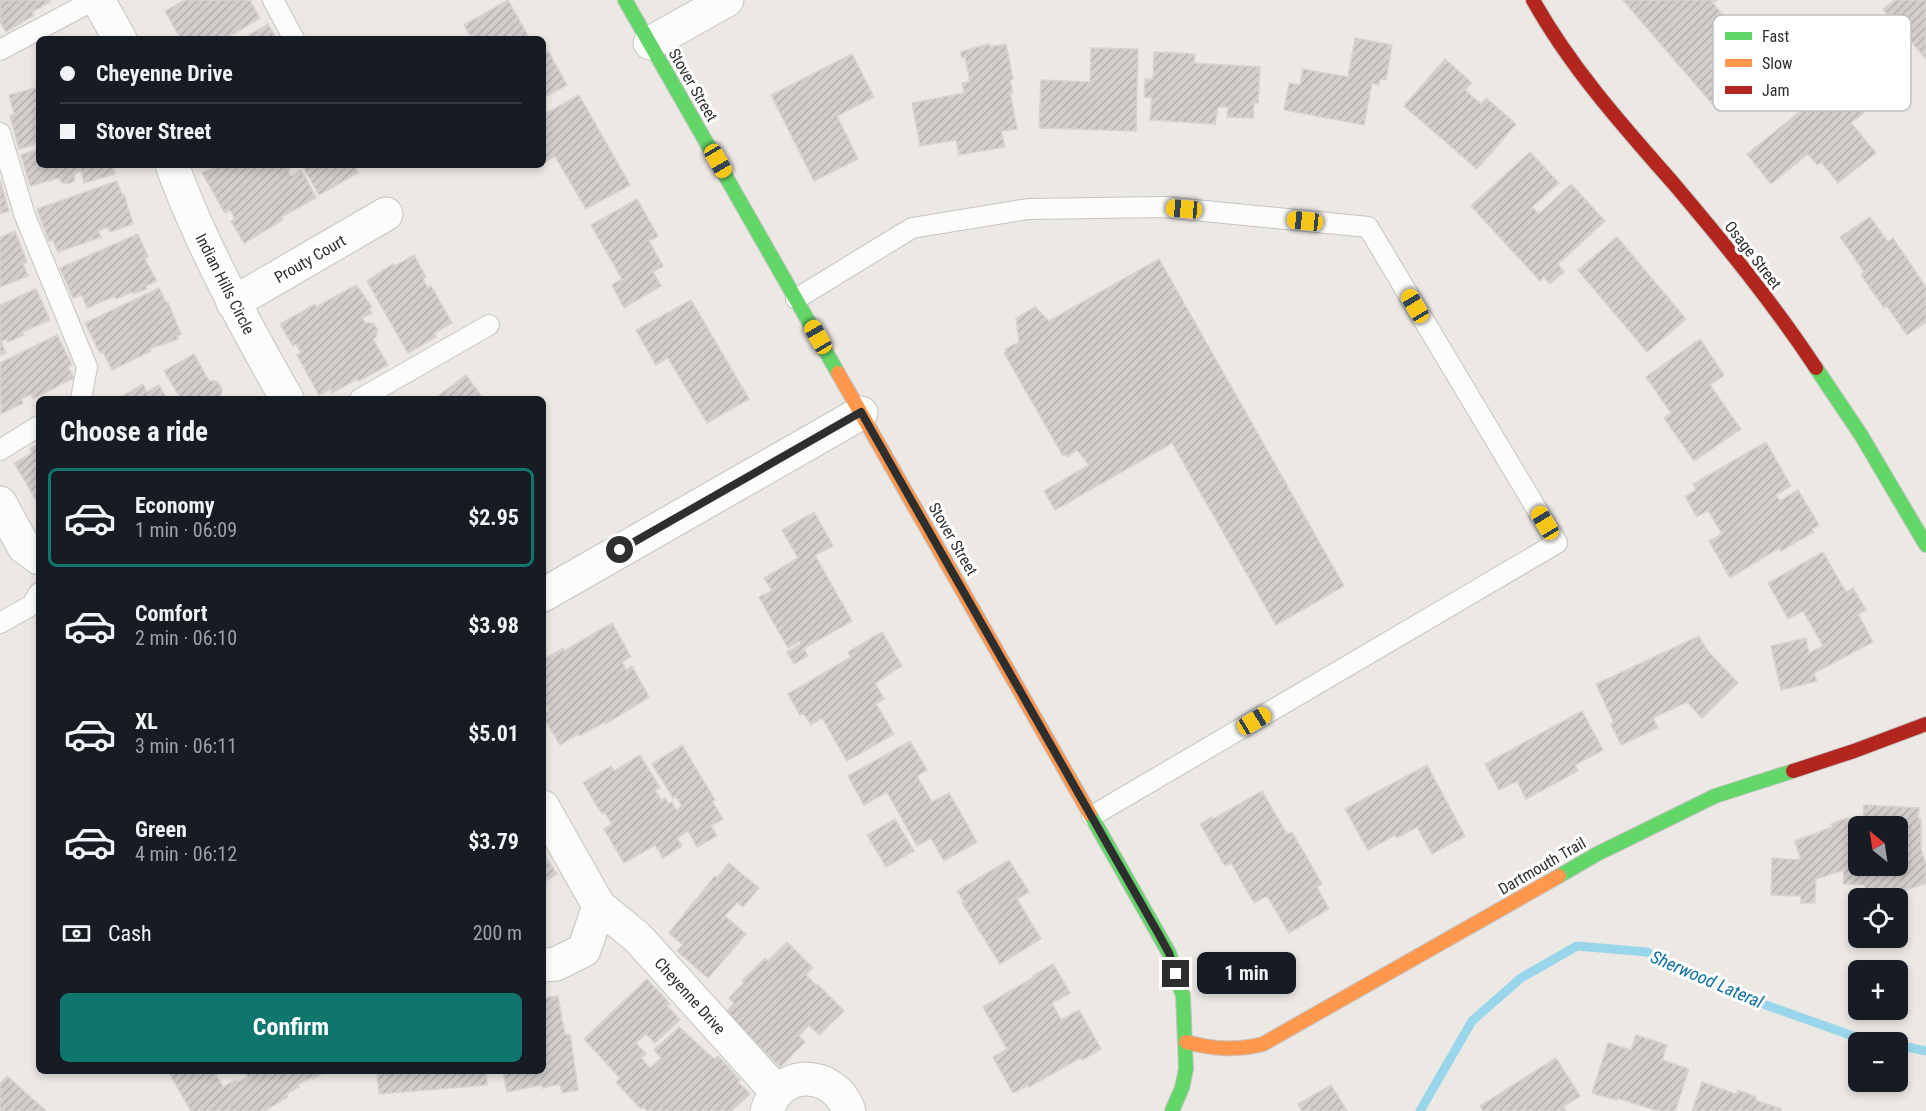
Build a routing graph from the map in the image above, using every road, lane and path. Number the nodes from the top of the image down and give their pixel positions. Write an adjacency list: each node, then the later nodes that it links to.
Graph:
1 (96, 0): 6 (street); 9 (lane)
2 (273, 0): 7 (lane)
3 (625, 0): 8 (street, Stover Street)
4 (727, 0): 8 (street)
5 (1533, 0): 23 (street, Osage Street)
6 (118, 36)
7 (292, 36)
8 (650, 43): 13 (street, Stover Street)
9 (0, 50)
10 (0, 133): 16 (lane)
11 (173, 168): 14 (street, Indian Hills Circle)
12 (386, 214): 14 (street, Prouty Court)
13 (796, 299): 19 (street, Stover Street); 30 (lane)
14 (233, 303): 17 (street, Indian Hills Circle)
15 (489, 325): 18 (lane)
16 (82, 396)
17 (285, 396)
18 (365, 396)
19 (861, 412): 25 (street); 30 (street, Stover Street)
20 (36, 428): 21 (lane)
21 (0, 450)
22 (0, 503): 24 (street)
23 (1926, 545)
24 (36, 556)
25 (546, 593)
26 (36, 598): 27 (lane)
27 (0, 623)
28 (1926, 724): 33 (street, Dartmouth Trail)
29 (546, 812): 31 (street, Cheyenne Drive)
30 (1092, 816): 33 (street, Stover Street)
31 (598, 906): 32 (street); 34 (street, Cheyenne Drive)
32 (546, 965)
33 (1186, 1042): 36 (street, Stover Street)
34 (772, 1101): 35 (street, Cheyenne Drive)
35 (849, 1111)
36 (1172, 1111)

